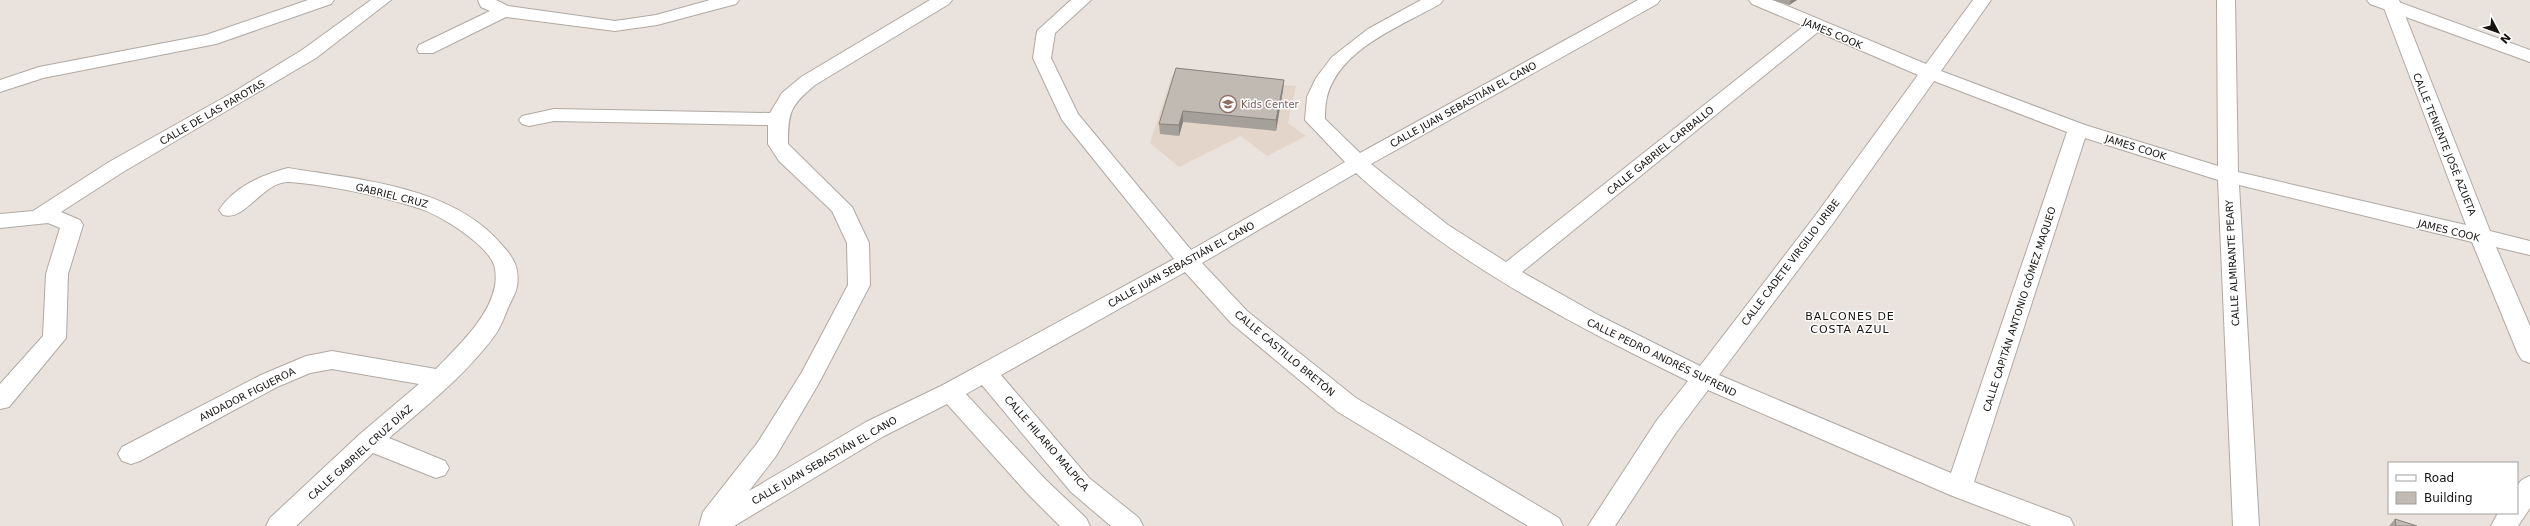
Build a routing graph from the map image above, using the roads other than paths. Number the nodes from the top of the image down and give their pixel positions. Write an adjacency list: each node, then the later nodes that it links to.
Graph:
1 (325, 0): 19 (street)
2 (382, 0): 26 (street, CALLE DE LAS PAROTAS)
3 (487, 0): 13 (street)
4 (730, 0): 13 (street)
5 (943, 0): 20 (street)
6 (1082, 0): 30 (street, CALLE CASTILLO BRETÓN)
7 (1434, 0): 23 (street, CALLE PEDRO ANDRÉS SUFREND)
8 (1651, 0): 23 (street, CALLE JUAN SEBASTIÁN EL CANO)
9 (1758, 0): 14 (street, JAMES COOK)
10 (1982, 0): 18 (street, CALLE CADETE VIRGILIO URIBE)
11 (2226, 0): 24 (street, CALLE ALMIRANTE PEARY)
12 (2390, 1): 15 (street); 17 (street); 28 (street, CALLE TENIENTE JOSÉ AZUETA)
13 (504, 10): 16 (street)
14 (1815, 26): 18 (street, JAMES COOK); 31 (street, CALLE GABRIEL CARBALLO)
15 (2530, 45)
16 (426, 49)
17 (2530, 56)
18 (1930, 73): 22 (street, JAMES COOK); 34 (street, CALLE CADETE VIRGILIO URIBE)
19 (0, 86)
20 (778, 119): 21 (street); 46 (street)
21 (529, 120)
22 (2078, 129): 24 (street, JAMES COOK); 42 (street, CALLE CAPITÁN ANTONIO GÓMEZ MAQUEO)
23 (1358, 163): 30 (street, CALLE JUAN SEBASTIÁN EL CANO); 31 (street, CALLE PEDRO ANDRÉS SUFREND)
24 (2228, 176): 28 (street, JAMES COOK); 53 (street, CALLE ALMIRANTE PEARY)
25 (230, 210): 35 (street, GABRIEL CRUZ)
26 (38, 217): 27 (street); 37 (street)
27 (0, 220)
28 (2482, 239): 29 (street, JAMES COOK); 32 (street, CALLE TENIENTE JOSÉ AZUETA)
29 (2530, 248)
30 (1188, 261): 33 (street, CALLE JUAN SEBASTIÁN EL CANO); 50 (street, CALLE CASTILLO BRETÓN)
31 (1506, 274): 34 (street, CALLE PEDRO ANDRÉS SUFREND)
32 (2530, 354)
33 (986, 373): 36 (street, CALLE JUAN SEBASTIÁN EL CANO); 49 (street, CALLE HILARIO MALPICA)
34 (1702, 379): 42 (street, CALLE PEDRO ANDRÉS SUFREND); 51 (street, CALLE CADETE VIRGILIO URIBE)
35 (441, 380): 38 (street, CALLE GABRIEL CRUZ DÍAZ); 39 (street, ANDADOR FIGUEROA)
36 (950, 392): 47 (street, CALLE JUAN SEBASTIÁN EL CANO); 48 (street)
37 (0, 400)
38 (369, 442): 40 (street); 45 (street, CALLE GABRIEL CRUZ DÍAZ)
39 (131, 454)
40 (436, 468)
41 (2530, 486): 43 (street)
42 (1959, 488): 52 (street, CALLE PEDRO ANDRÉS SUFREND)
43 (2518, 504)
44 (2511, 514): 54 (street)
45 (279, 526)
46 (707, 526)
47 (712, 526)
48 (1077, 526)
49 (1130, 526)
50 (1550, 526)
51 (1601, 526)
52 (2061, 526)
53 (2246, 526)
54 (2504, 526)

